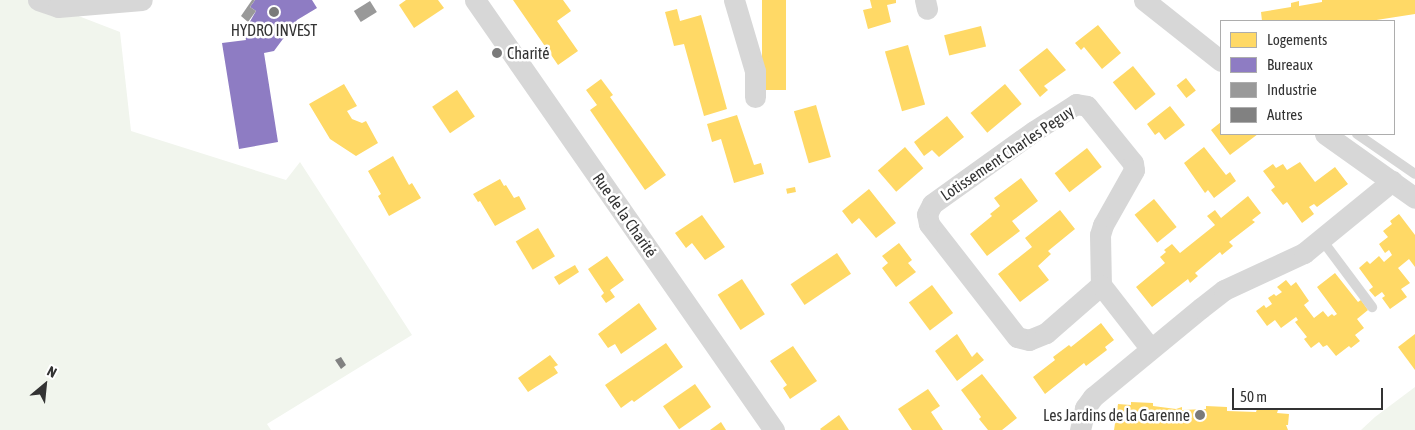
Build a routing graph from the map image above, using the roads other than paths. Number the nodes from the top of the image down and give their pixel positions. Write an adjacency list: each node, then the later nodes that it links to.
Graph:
1 (38, 0): 2 (street)
2 (142, 0)
3 (475, 0): 17 (street, Rue de la Charité)
4 (734, 0): 7 (street)
5 (1152, 2): 6 (street)
6 (1218, 53)
7 (755, 97)
8 (1326, 135): 11 (street)
9 (1358, 135): 10 (lane)
10 (1415, 174)
11 (1392, 182): 12 (street); 13 (street)
12 (1415, 198)
13 (1322, 240): 15 (lane); 16 (street)
14 (1101, 285): 14 (street, Lotissement Charles Peguy); 16 (street)
15 (1372, 307)
16 (1150, 348): 18 (street)
17 (774, 430)
18 (1080, 430)

